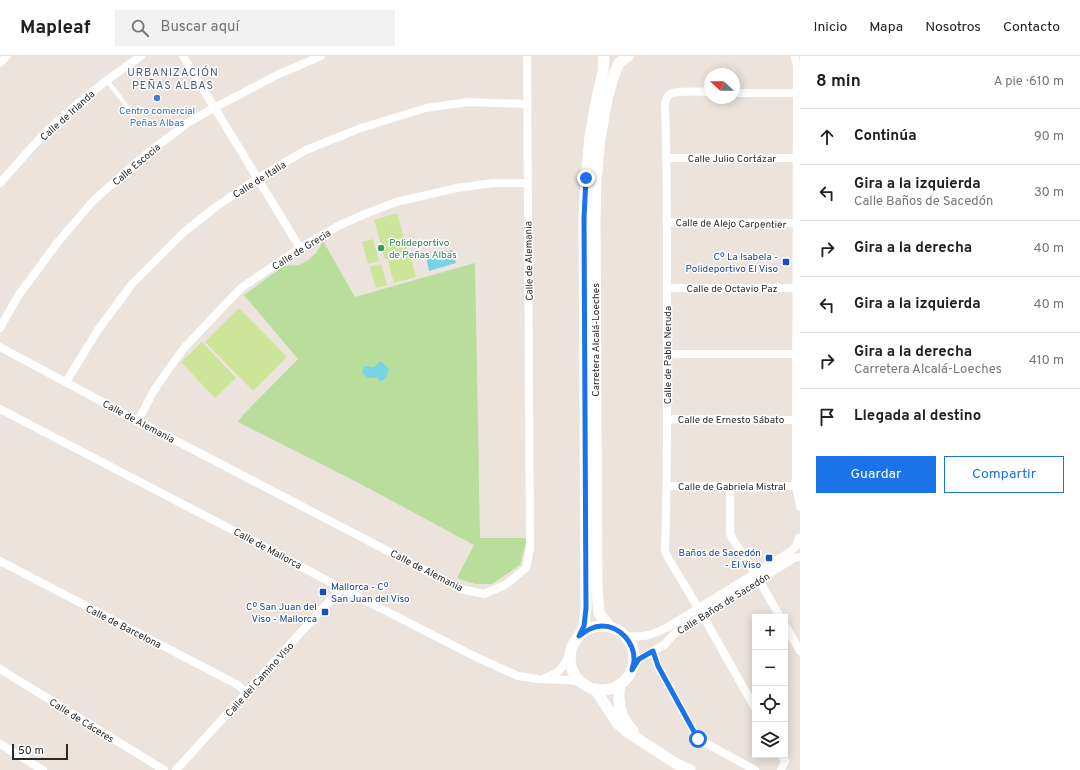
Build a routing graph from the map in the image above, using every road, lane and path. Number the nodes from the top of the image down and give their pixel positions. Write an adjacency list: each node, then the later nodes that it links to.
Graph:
1 (7, 56): 9 (street)
2 (141, 56): 10 (street, Calle de Irlanda)
3 (183, 56): 15 (street)
4 (322, 56): 15 (street, Calle Escocia)
5 (526, 56): 14 (street, Calle de Alemania)
6 (604, 56): 50 (main road, Carretera Alcalá-Loeches)
7 (628, 56): 48 (main road, Carretera Alcalá-Loeches)
8 (795, 56): 13 (street)
9 (0, 63)
10 (106, 80): 16 (lane); 20 (street, Calle de Irlanda)
11 (704, 92): 17 (street, Calle de Pablo Neruda)
12 (740, 93): 13 (street)
13 (796, 93): 18 (street)
14 (527, 104): 19 (street, Calle de Italia); 21 (street, Calle de Alemania)
15 (214, 107): 19 (street); 27 (street, Calle Escocia)
16 (128, 108)
17 (667, 158): 18 (street, Calle Julio Cortázar); 22 (street, Calle de Pablo Neruda)
18 (796, 158): 23 (street)
19 (258, 178): 24 (street); 31 (street, Calle de Italia)
20 (0, 183)
21 (528, 183): 24 (street, Calle de Grecia); 35 (street, Calle de Alemania)
22 (667, 222): 23 (street, Calle de Alejo Carpentier); 25 (street, Calle de Pablo Neruda)
23 (796, 223): 26 (street)
24 (300, 248): 35 (street, Calle de Grecia)
25 (667, 288): 26 (street, Calle de Octavio Paz); 29 (street, Calle de Pablo Neruda)
26 (796, 288): 30 (street)
27 (0, 328)
28 (0, 347): 31 (street, Calle de Alemania)
29 (668, 354): 30 (street); 33 (street, Calle de Pablo Neruda)
30 (796, 354): 34 (street)
31 (66, 382): 35 (street, Calle de Alemania)
32 (0, 409): 44 (street, Calle de Mallorca)
33 (667, 419): 34 (street, Calle de Ernesto Sábato); 36 (street, Calle de Pablo Neruda)
34 (796, 420): 38 (street)
35 (138, 421)
36 (667, 486): 37 (street, Calle de Gabriela Mistral); 45 (street, Calle de Pablo Neruda)
37 (730, 486): 38 (street, Calle de Gabriela Mistral); 43 (street)
38 (796, 486): 39 (street)
39 (800, 506)
40 (800, 538): 43 (street, Calle Baños de Sacedón)
41 (800, 556): 43 (street, Calle Baños de Sacedón)
42 (0, 561): 61 (street, Calle de Barcelona)
43 (757, 577): 45 (street, Calle Baños de Sacedón); 46 (street); 47 (street, Calle Baños de Sacedón)
44 (340, 588): 57 (street, Calle de Mallorca); 61 (street, Calle del Camino Viso)
45 (698, 608): 47 (street, Calle de Pablo Neruda); 51 (street, Calle Baños de Sacedón)
46 (778, 614)
47 (703, 616): 52 (street, Calle Baños de Sacedón); 62 (street, Calle de Pablo Neruda)
48 (610, 627): 50 (main road); 51 (main road)
49 (788, 630): 53 (street)
50 (579, 636): 54 (main road)
51 (625, 636): 56 (main road)
52 (653, 651): 56 (street, Calle Baños de Sacedón); 70 (street)
53 (800, 651)
54 (571, 652): 57 (street, Calle de Mallorca); 58 (main road)
55 (0, 669): 67 (street, Calle de Cáceres)
56 (632, 670): 59 (main road)
57 (538, 679): 58 (street, Calle de Mallorca)
58 (581, 682): 60 (main road)
59 (620, 684): 60 (main road); 63 (main road)
60 (595, 689): 63 (main road)
61 (246, 693): 68 (street, Calle del Camino Viso)
62 (752, 703)
63 (645, 742): 69 (main road)
64 (0, 744): 66 (street)
65 (784, 758): 71 (street)
66 (42, 770)
67 (164, 770)
68 (176, 770)
69 (690, 770)
70 (755, 770)
71 (781, 770)

